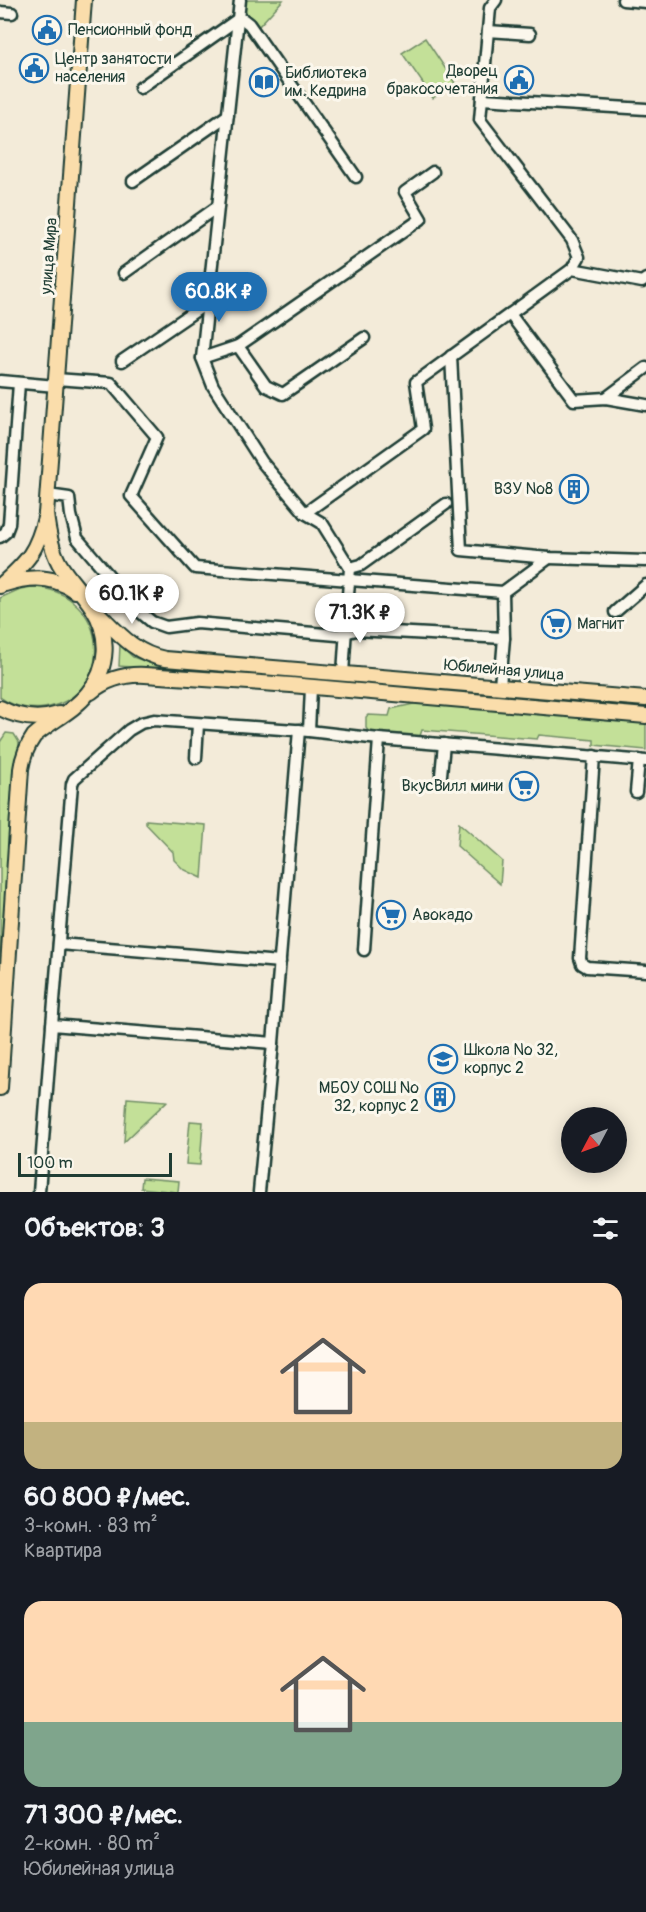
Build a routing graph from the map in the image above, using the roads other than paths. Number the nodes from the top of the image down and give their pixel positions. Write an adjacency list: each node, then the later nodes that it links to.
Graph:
1 (84, 0): 32 (main road, улица Мира)
2 (240, 0): 8 (street)
3 (496, 0): 9 (street)
4 (623, 0): 5 (street)
5 (646, 2)
6 (0, 12): 7 (street)
7 (12, 13)
8 (238, 19): 11 (street); 14 (street); 16 (street)
9 (488, 31): 10 (street); 12 (street)
10 (530, 34)
11 (140, 88)
12 (482, 99): 13 (street); 19 (street)
13 (646, 110)
14 (228, 115): 17 (street); 18 (street)
15 (433, 172): 25 (street)
16 (356, 177)
17 (133, 181)
18 (218, 207): 20 (street); 22 (street)
19 (572, 269): 21 (street); 23 (street)
20 (124, 273)
21 (646, 279)
22 (207, 303): 27 (street); 28 (street)
23 (510, 314): 26 (street); 33 (street)
24 (364, 338): 25 (street)
25 (238, 346): 27 (street)
26 (451, 356): 37 (street); 40 (street)
27 (202, 358): 37 (street)
28 (122, 361)
29 (646, 368): 33 (street)
30 (0, 381): 31 (street)
31 (19, 383): 32 (street); 39 (street)
32 (56, 383): 35 (main road, улица Мира); 43 (street)
33 (606, 398): 34 (street)
34 (646, 405)
35 (48, 495): 38 (main road, улица Мира); 51 (street)
36 (446, 504): 42 (street)
37 (305, 513): 42 (street)
38 (46, 514): 45 (main road, улица Мира); 48 (main road, улица Мира)
39 (0, 537)
40 (549, 558): 41 (street); 46 (street)
41 (646, 561)
42 (350, 568): 43 (street)
43 (349, 580): 46 (street); 47 (street)
44 (646, 585): 49 (street)
45 (0, 586): 48 (main road, улица Мира)
46 (503, 592): 52 (street)
47 (348, 595)
48 (86, 601): 53 (main road, Юбилейная улица); 57 (main road, улица Мира)
49 (615, 612)
50 (347, 614): 51 (street)
51 (346, 633): 52 (street); 53 (street)
52 (504, 638): 54 (street)
53 (343, 673): 54 (main road, Юбилейная улица)
54 (500, 686): 56 (main road, Юбилейная улица)
55 (311, 688): 57 (main road, Юбилейная улица); 59 (main road, Юбилейная улица); 61 (street)
56 (646, 699)
57 (82, 700): 58 (main road); 75 (main road, улица Мира)
58 (0, 708)
59 (646, 716)
60 (195, 723): 61 (street); 65 (street); 69 (street)
61 (304, 731): 62 (street); 71 (street)
62 (379, 739): 63 (street); 70 (street)
63 (444, 744): 64 (street); 67 (street)
64 (594, 756): 66 (street); 72 (street)
65 (192, 757)
66 (643, 761): 68 (street)
67 (441, 775)
68 (636, 792)
69 (59, 944): 71 (street); 73 (street)
70 (364, 950)
71 (280, 963): 74 (street)
72 (646, 971)
73 (52, 1025): 74 (street); 76 (street)
74 (273, 1043): 77 (street)
75 (0, 1089)
76 (39, 1192)
77 (259, 1192)

